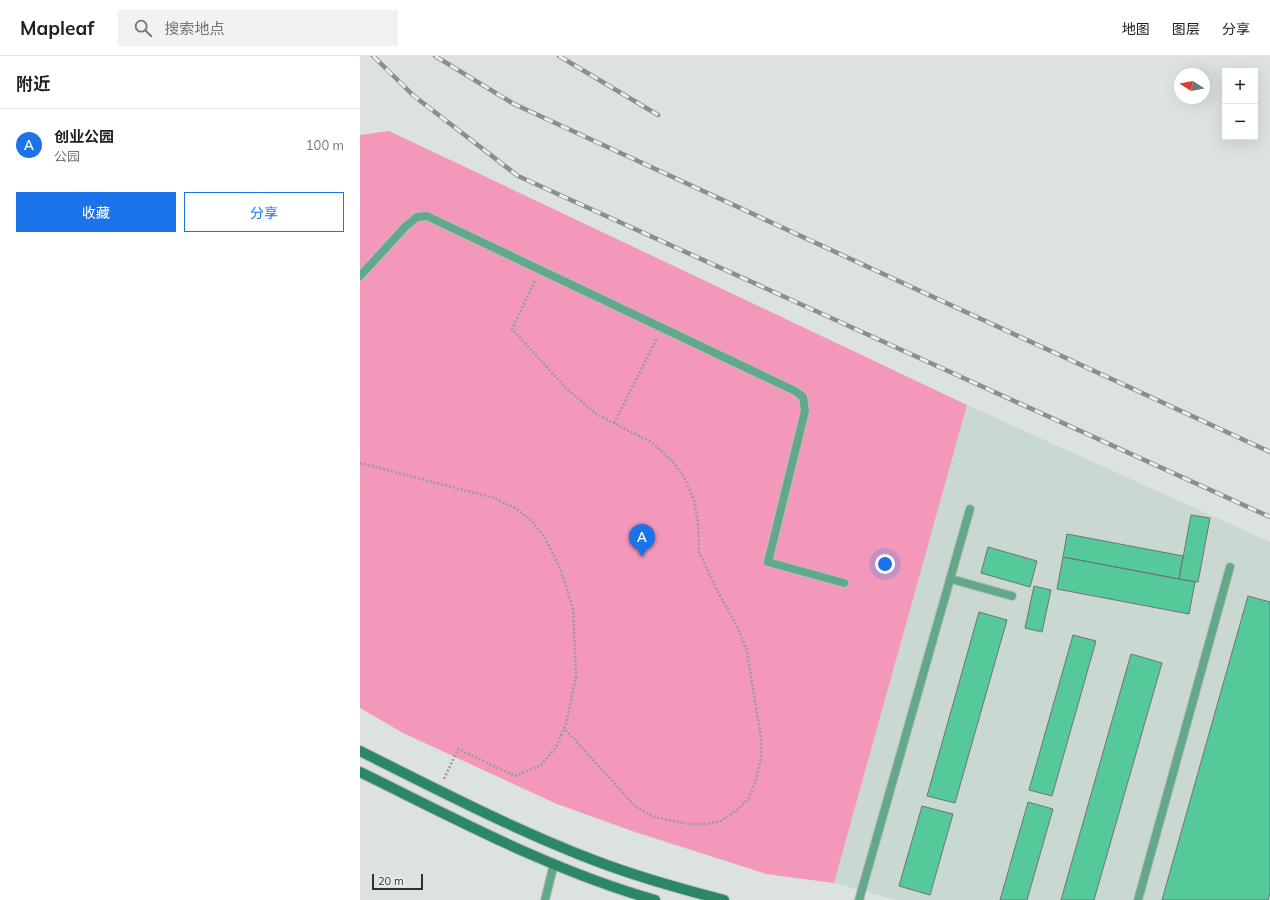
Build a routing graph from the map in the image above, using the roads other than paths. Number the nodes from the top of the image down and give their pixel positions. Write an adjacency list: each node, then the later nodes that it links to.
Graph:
1 (360, 276): 5 (lane)
2 (970, 509): 4 (lane)
3 (1230, 567): 14 (lane)
4 (950, 579): 6 (lane); 13 (lane)
5 (844, 583)
6 (1012, 596)
7 (360, 751): 12 (street)
8 (360, 772): 9 (street)
9 (554, 864): 10 (lane); 11 (street)
10 (545, 900)
11 (655, 900)
12 (724, 900)
13 (859, 900)
14 (1138, 900)

